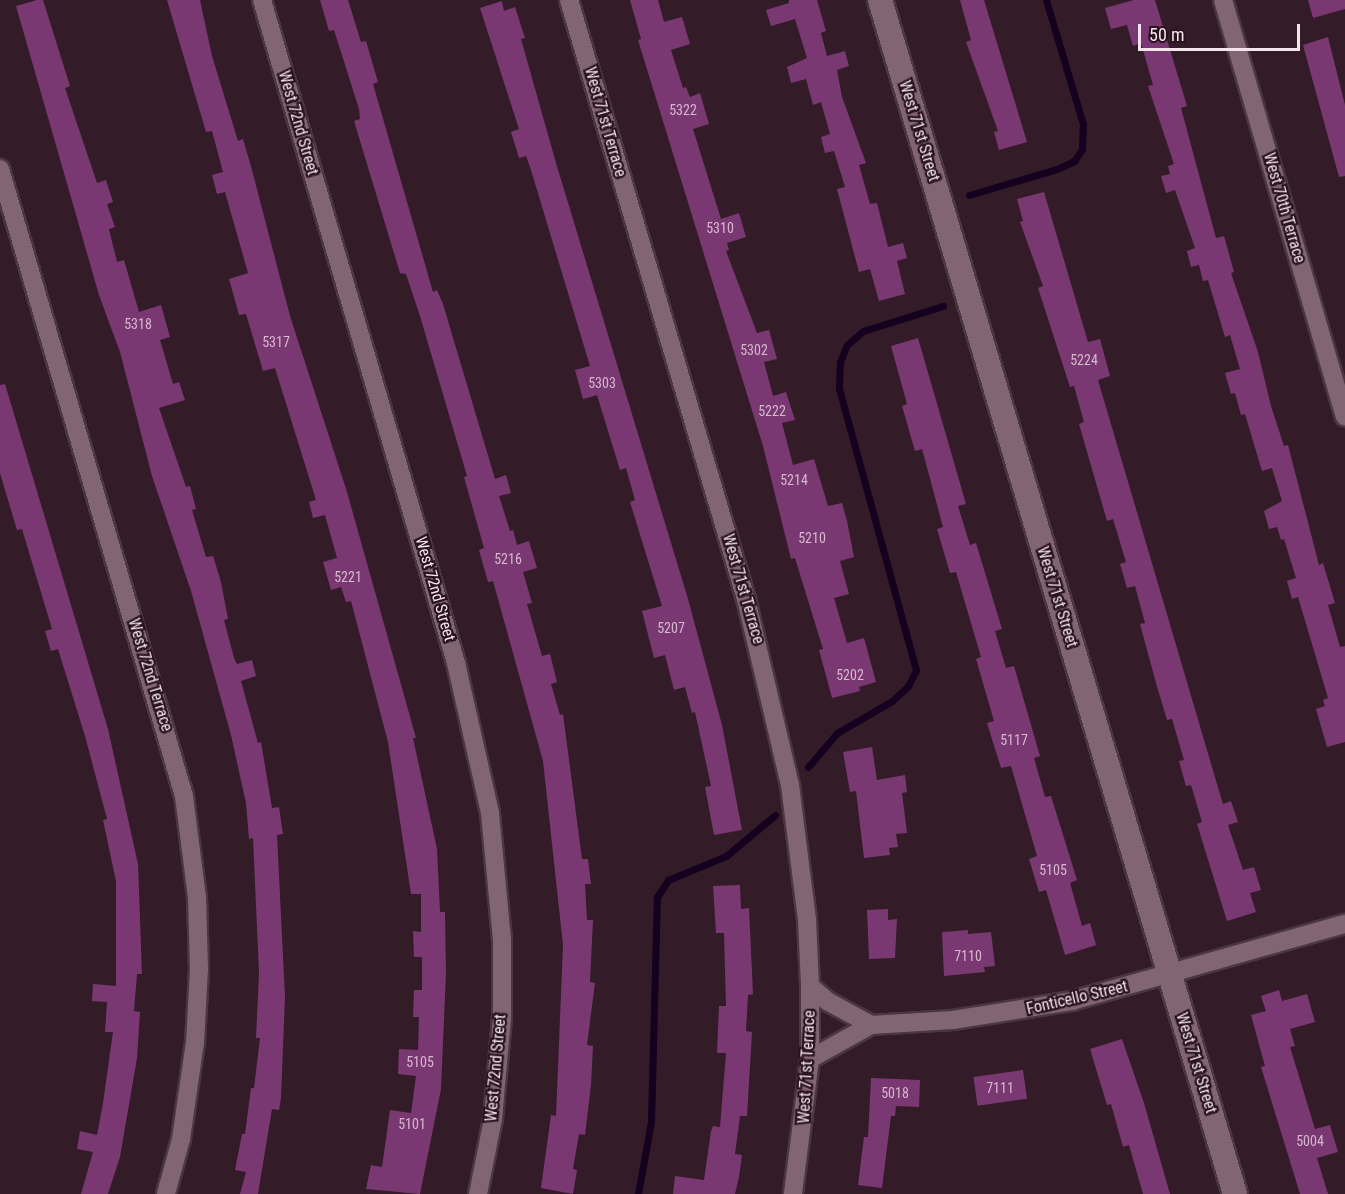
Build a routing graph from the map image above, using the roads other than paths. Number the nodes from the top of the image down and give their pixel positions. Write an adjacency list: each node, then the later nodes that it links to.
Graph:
1 (262, 0): 13 (street, West 72nd Street)
2 (569, 0): 9 (street, West 71st Terrace)
3 (880, 0): 8 (street, West 71st Street)
4 (1223, 0): 6 (street, West 70th Terrace)
5 (0, 169): 12 (street, West 72nd Terrace)
6 (1345, 416)
7 (1345, 924): 8 (street, Fonticello Street)
8 (1169, 974): 10 (street, Fonticello Street); 15 (street, West 71st Street)
9 (810, 986): 10 (street); 11 (street, West 71st Terrace)
10 (871, 1024): 11 (street, Fonticello Street)
11 (810, 1059): 14 (street, West 71st Terrace)
12 (166, 1194)
13 (478, 1194)
14 (794, 1194)
15 (1234, 1194)

